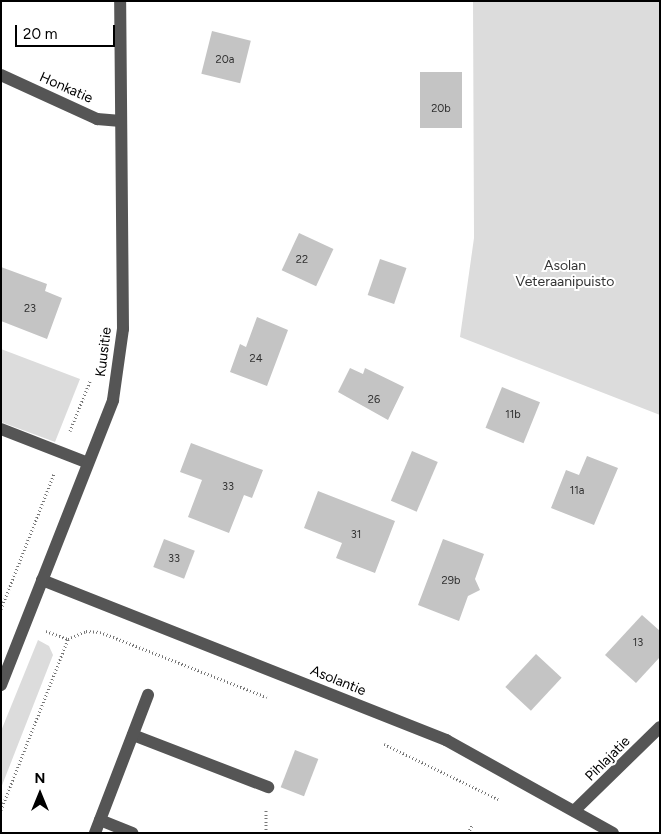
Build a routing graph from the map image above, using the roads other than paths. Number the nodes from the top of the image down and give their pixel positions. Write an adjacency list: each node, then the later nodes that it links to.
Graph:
1 (120, 1): 3 (street, Kuusitie)
2 (1, 75): 3 (street, Honkatie)
3 (121, 121): 5 (street, Kuusitie)
4 (1, 430): 5 (street)
5 (88, 464): 6 (street, Kuusitie)
6 (42, 580): 7 (street, Kuusitie); 12 (street, Asolantie)
7 (1, 685)
8 (148, 695): 10 (street)
9 (660, 727): 12 (street, Pihlajatie)
10 (133, 735): 11 (street); 13 (street)
11 (268, 787)
12 (575, 810): 16 (street, Asolantie)
13 (100, 820): 14 (street); 15 (street)
14 (95, 833)
15 (132, 833)
16 (613, 833)

